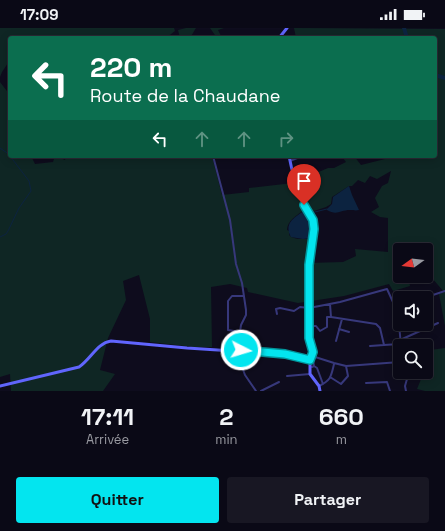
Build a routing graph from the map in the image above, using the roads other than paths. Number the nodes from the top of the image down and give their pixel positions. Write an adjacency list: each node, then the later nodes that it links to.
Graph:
1 (287, 28): 2 (street)
2 (281, 36)
3 (214, 158): 7 (street)
4 (289, 159): 10 (street)
5 (445, 291): 6 (street)
6 (433, 295)
7 (244, 296): 17 (street); 17 (street)
8 (393, 300): 9 (street)
9 (330, 304): 10 (street); 12 (street)
10 (309, 308): 11 (street); 15 (street)
11 (277, 314)
12 (331, 317): 13 (street); 15 (street)
13 (342, 318): 16 (street); 21 (street)
14 (438, 324): 19 (street)
15 (310, 326): 25 (street)
16 (339, 329): 18 (street); 20 (street)
17 (240, 332): 24 (street)
18 (349, 332)
19 (402, 339)
20 (336, 341)
21 (384, 345): 22 (street); 23 (street)
22 (393, 345)
23 (370, 346)
24 (241, 350): 27 (street); 28 (street); 41 (street)
25 (312, 356): 27 (street); 29 (street)
26 (225, 360): 28 (street)
27 (312, 360): 31 (street); 33 (street)
28 (241, 361): 43 (street)
29 (334, 363): 32 (street); 36 (street)
30 (393, 363): 32 (street)
31 (314, 366): 33 (street); 40 (street)
32 (346, 366): 36 (street)
33 (310, 368): 34 (street)
34 (310, 374): 35 (street); 42 (street)
35 (287, 376)
36 (330, 377): 40 (street)
37 (408, 379): 47 (street)
38 (279, 382): 44 (street)
39 (366, 383): 46 (street)
40 (323, 384): 42 (street)
41 (0, 386)
42 (319, 386): 45 (street)
43 (256, 391)
44 (261, 391)
45 (320, 391)
46 (390, 391)
47 (406, 391)

